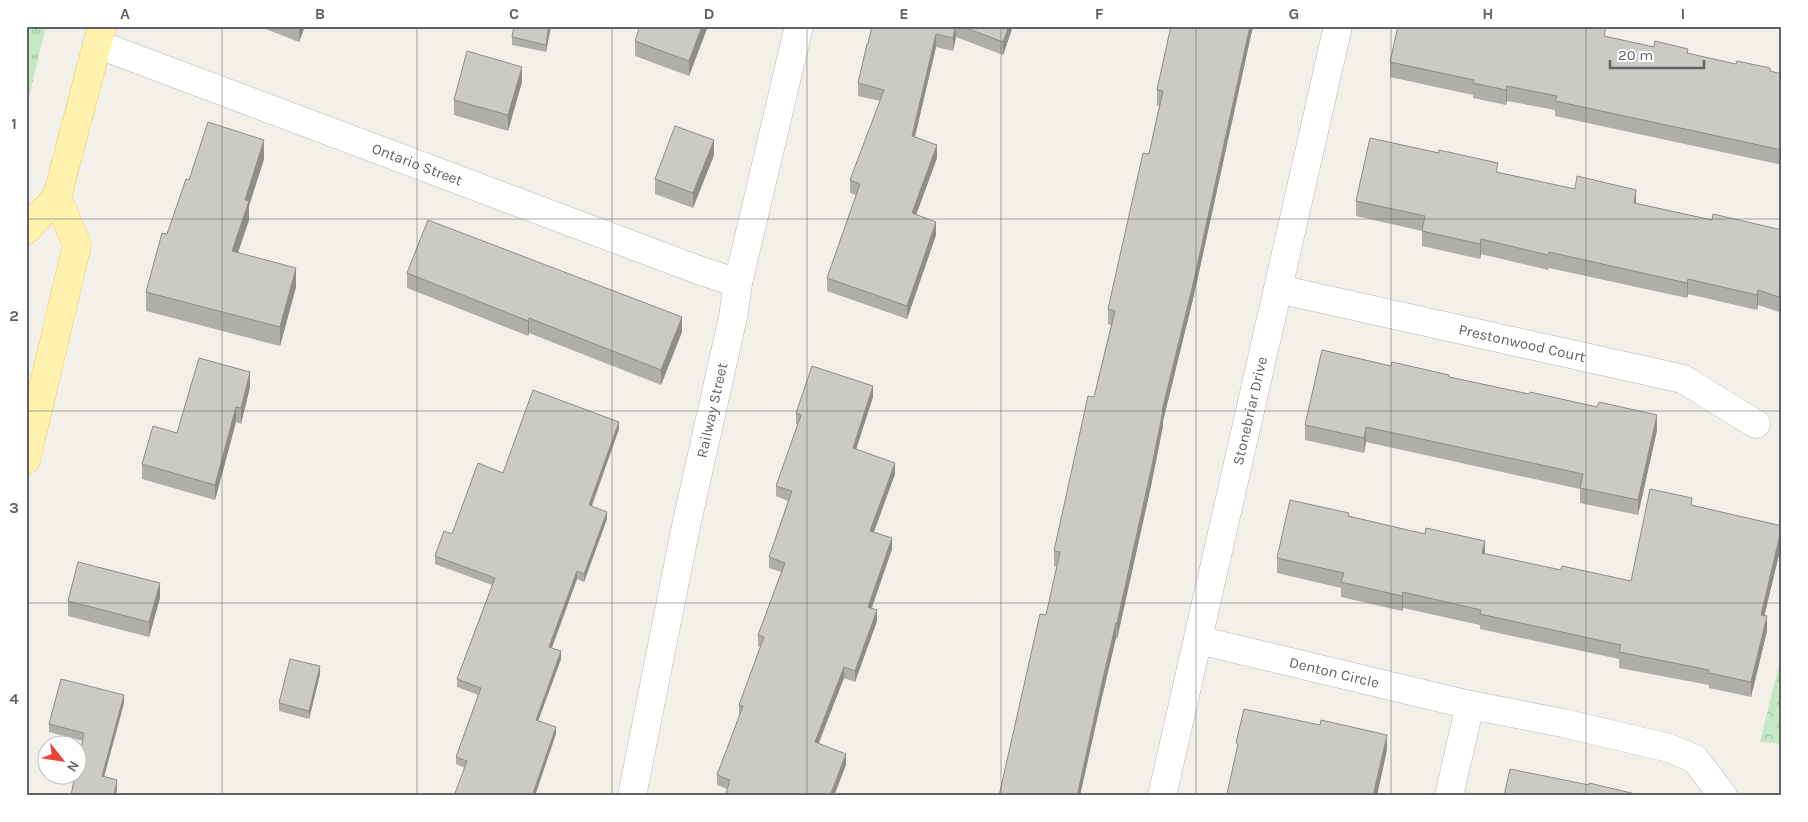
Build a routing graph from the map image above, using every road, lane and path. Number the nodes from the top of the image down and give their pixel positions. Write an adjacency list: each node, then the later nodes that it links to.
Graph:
1 (798, 26): 6 (street, Railway Street)
2 (1338, 26): 7 (street, Stonebriar Drive)
3 (99, 35): 4 (main road); 6 (street, Ontario Street)
4 (57, 197): 5 (main road); 9 (main road)
5 (26, 230)
6 (738, 283): 12 (street, Railway Street)
7 (1278, 289): 8 (street, Prestonwood Court); 10 (street, Stonebriar Drive)
8 (1756, 424)
9 (26, 460)
10 (1198, 640): 11 (street, Denton Circle); 13 (street, Stonebriar Drive)
11 (1470, 705): 14 (street); 15 (street, Denton Circle)
12 (632, 796)
13 (1162, 796)
14 (1449, 796)
15 (1723, 796)

